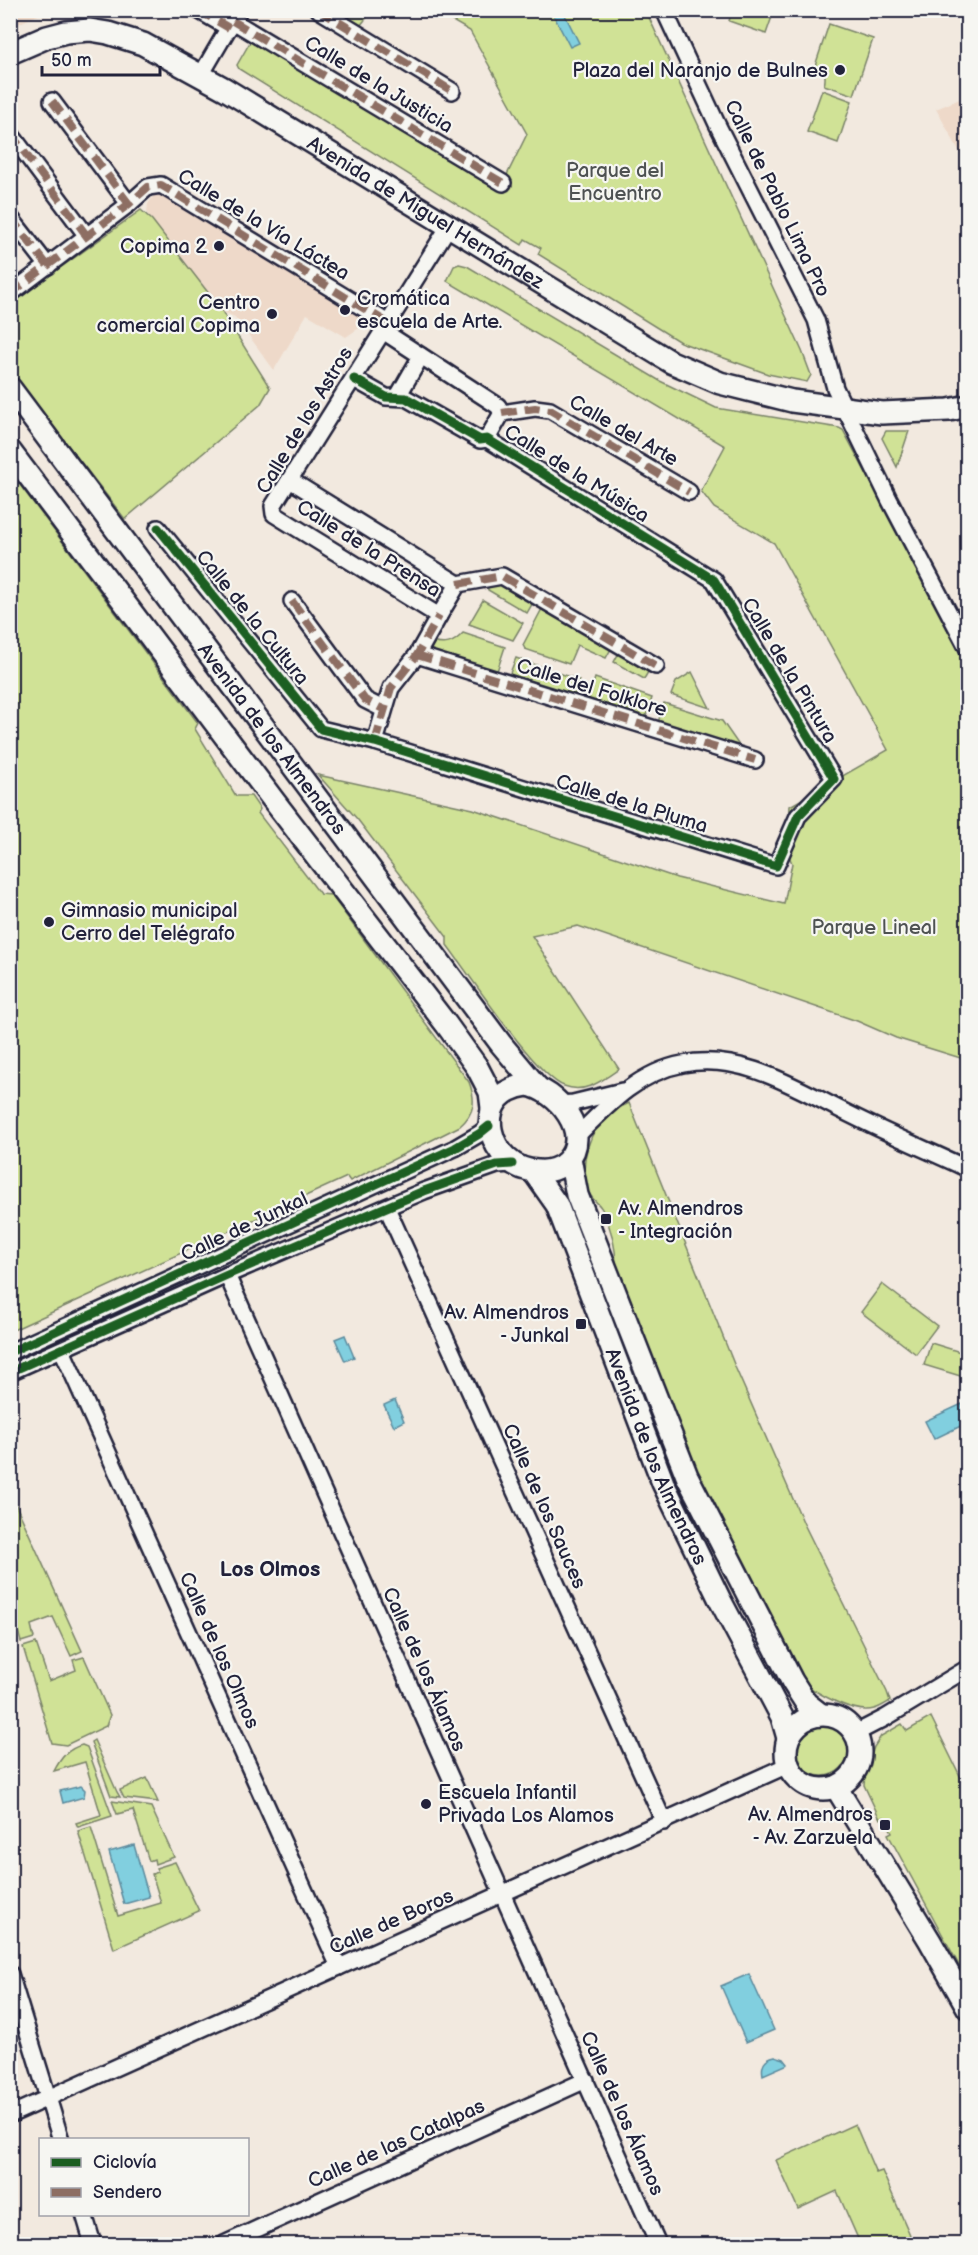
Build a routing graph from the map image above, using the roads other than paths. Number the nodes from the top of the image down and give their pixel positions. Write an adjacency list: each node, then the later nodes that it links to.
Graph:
1 (198, 10): 4 (street, Calle de la Justicia)
2 (319, 10): 7 (street)
3 (664, 10): 23 (street, Calle de Pablo Lima Pro)
4 (233, 20): 6 (street); 10 (street, Calle de la Justicia)
5 (10, 53): 6 (street, Avenida de Miguel Hernández)
6 (201, 75): 13 (street, Avenida de Miguel Hernández)
7 (452, 91)
8 (52, 101): 11 (street)
9 (10, 134): 14 (street)
10 (503, 183)
11 (129, 204): 14 (street); 17 (street, Calle de la Vía Láctea)
12 (10, 217): 15 (street)
13 (449, 226): 17 (street, Calle de los Astros); 23 (street, Avenida de Miguel Hernández)
14 (87, 236): 15 (street)
15 (48, 266): 16 (street)
16 (10, 294)
17 (385, 327): 18 (street); 19 (street, Calle de los Astros)
18 (421, 356): 21 (street); 24 (street)
19 (354, 379): 21 (street, Calle de la Música); 27 (street, Calle de los Astros)
20 (10, 388): 42 (street, Avenida de los Almendros)
21 (398, 396): 25 (street, Calle de la Música)
22 (968, 406): 23 (street, Avenida de Miguel Hernández)
23 (844, 407): 35 (street, Calle de Pablo Lima Pro)
24 (502, 413): 25 (street); 28 (street, Calle del Arte)
25 (487, 438): 31 (street, Calle de la Música)
26 (10, 451): 45 (street, Avenida de los Almendros)
27 (290, 480): 29 (street, Calle de los Astros); 32 (street, Calle de la Prensa)
28 (689, 492)
29 (274, 514): 34 (street, Calle de la Prensa)
30 (158, 528): 39 (street, Calle de la Cultura)
31 (714, 580): 41 (street, Calle de la Pintura)
32 (458, 584): 34 (street, Calle de la Prensa); 37 (street, Calle de la Prensa)
33 (292, 601): 38 (street)
34 (439, 616): 36 (street)
35 (968, 650)
36 (417, 655): 38 (street); 40 (street, Calle del Folklore)
37 (656, 666)
38 (383, 709): 39 (street)
39 (375, 742): 41 (street, Calle de la Pluma)
40 (755, 760)
41 (834, 779)
42 (537, 1087): 44 (street); 45 (street)
43 (625, 1090): 44 (street); 46 (street); 48 (street)
44 (561, 1104): 46 (street)
45 (490, 1117): 47 (street); 53 (street, Calle de Junkal)
46 (572, 1148): 49 (street); 56 (street, Avenida de los Almendros)
47 (512, 1164): 49 (street); 50 (street, Calle de Junkal)
48 (968, 1169)
49 (533, 1171): 58 (street, Avenida de los Almendros)
50 (387, 1208): 51 (street, Calle de Junkal); 61 (street, Calle de los Sauces)
51 (226, 1275): 52 (street, Calle de Junkal); 62 (street, Calle de los Álamos)
52 (62, 1350): 54 (street, Calle de Junkal); 63 (street, Calle de los Olmos)
53 (10, 1352)
54 (10, 1372)
55 (968, 1668): 57 (street)
56 (820, 1714): 57 (street); 58 (street)
57 (856, 1733): 60 (street)
58 (788, 1738): 59 (street)
59 (788, 1766): 60 (street); 61 (street, Calle de Boros)
60 (836, 1787): 65 (street)
61 (664, 1822): 62 (street, Calle de Boros)
62 (504, 1895): 63 (street, Calle de Boros); 66 (street, Calle de los Álamos)
63 (339, 1967): 67 (street, Calle de Boros)
64 (10, 1974): 67 (street)
65 (968, 2008)
66 (586, 2080): 72 (street, Calle de las Catalpas); 73 (street, Calle de los Álamos)
67 (49, 2099): 68 (street, Calle de Boros); 69 (street)
68 (10, 2115)
69 (62, 2138)
70 (85, 2216): 71 (street)
71 (93, 2244)
72 (224, 2244)
73 (658, 2244)

